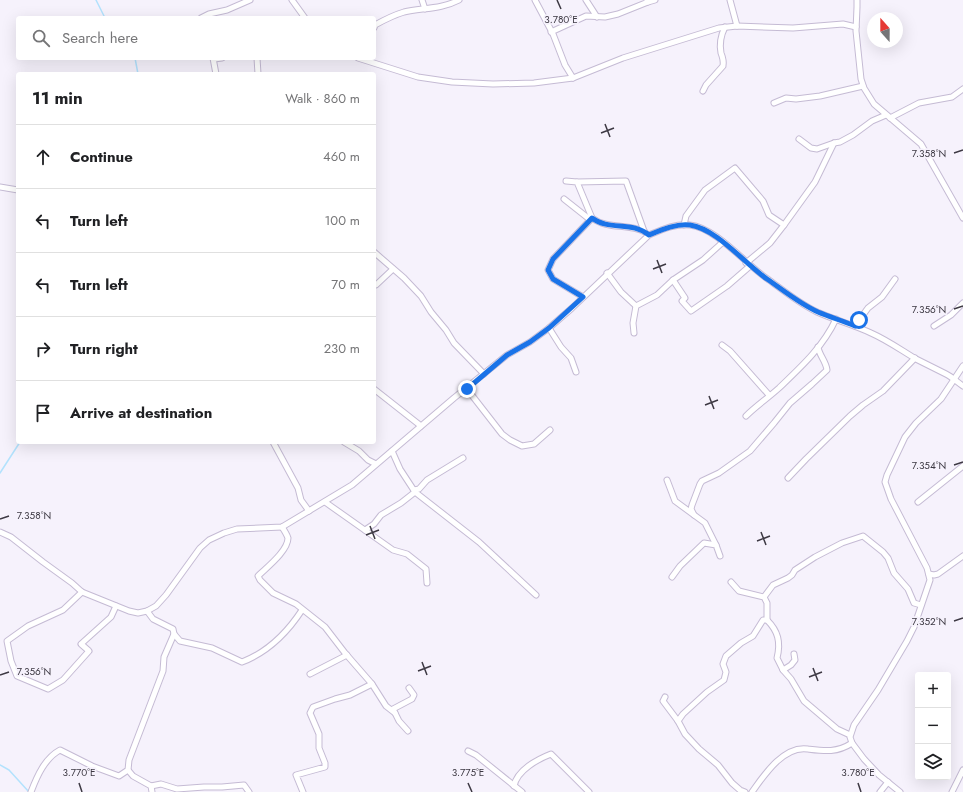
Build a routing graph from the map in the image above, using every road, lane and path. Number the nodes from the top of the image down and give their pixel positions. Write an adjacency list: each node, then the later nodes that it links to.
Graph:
1 (250, 0): 12 (street)
2 (292, 0): 13 (street)
3 (422, 0): 11 (street)
4 (459, 0): 11 (street)
5 (535, 0): 19 (street)
6 (586, 0): 14 (street)
7 (655, 0): 10 (street)
8 (730, 0): 16 (street)
9 (857, 0): 17 (street)
10 (647, 1): 14 (street)
11 (425, 9): 15 (street)
12 (205, 16)
13 (304, 16)
14 (597, 17): 19 (street)
15 (376, 24)
16 (737, 26): 17 (street); 18 (street)
17 (856, 26): 26 (street)
18 (725, 27): 25 (street); 28 (street)
19 (552, 32): 25 (street)
20 (213, 60): 23 (street)
21 (257, 60): 24 (street)
22 (369, 60): 25 (street)
23 (216, 72)
24 (258, 72)
25 (573, 78)
26 (863, 86): 29 (street); 30 (street)
27 (963, 89): 30 (street)
28 (703, 91)
29 (774, 103)
30 (888, 116): 32 (street); 38 (street)
31 (799, 139): 32 (street)
32 (834, 142): 42 (street)
33 (566, 182): 34 (street)
34 (577, 182): 39 (street); 43 (street)
35 (0, 187): 36 (street)
36 (16, 190)
37 (564, 199): 39 (street)
38 (962, 211): 40 (street)
39 (592, 218): 43 (street); 53 (street)
40 (963, 218)
41 (684, 225): 42 (street); 44 (street); 45 (street)
42 (784, 225): 47 (street)
43 (644, 231): 44 (street)
44 (649, 235): 49 (street)
45 (723, 242): 47 (street); 51 (street)
46 (376, 254): 48 (street)
47 (748, 264): 51 (street); 56 (street)
48 (393, 269): 52 (street); 66 (street)
49 (608, 273): 53 (street); 55 (street)
50 (895, 279): 57 (street)
51 (673, 280): 55 (street)
52 (376, 285)
53 (583, 297): 59 (street)
54 (963, 303): 58 (street)
55 (636, 306): 60 (street)
56 (836, 318): 57 (street); 62 (street)
57 (855, 326): 63 (street)
58 (934, 326)
59 (549, 328): 65 (street); 66 (street)
60 (634, 333)
61 (722, 345): 71 (street)
62 (818, 347): 71 (street); 87 (street)
63 (915, 358): 67 (street); 81 (street)
64 (963, 366): 67 (street)
65 (576, 372)
66 (484, 374): 69 (street)
67 (954, 380): 68 (street); 94 (street)
68 (963, 386)
69 (467, 389): 73 (street); 74 (street)
70 (376, 391): 73 (street)
71 (769, 395): 72 (street)
72 (746, 416)
73 (421, 426): 77 (street)
74 (550, 430)
75 (274, 444): 86 (street)
76 (347, 444): 79 (street)
77 (392, 451): 79 (street); 83 (street)
78 (463, 458): 83 (street)
79 (376, 464): 84 (street)
80 (963, 466): 85 (street)
81 (788, 478)
82 (667, 480): 87 (street)
83 (414, 491): 89 (street); 99 (street)
84 (325, 502): 86 (street); 89 (street)
85 (918, 502)
86 (309, 511): 88 (street)
87 (694, 515): 91 (street)
88 (282, 527): 103 (street); 104 (street)
89 (365, 530): 97 (street)
90 (0, 532): 98 (street)
91 (716, 545): 92 (street); 95 (street)
92 (720, 556)
93 (962, 559): 94 (street)
94 (929, 574): 101 (street)
95 (672, 577)
96 (731, 582): 100 (street)
97 (427, 583)
98 (82, 592): 102 (street); 102 (street)
99 (536, 594)
100 (764, 597): 101 (street); 105 (street)
101 (921, 605): 117 (street)
102 (116, 606): 104 (street)
103 (302, 610): 106 (street); 108 (street)
104 (147, 611): 106 (street)
105 (767, 620): 109 (street); 115 (street)
106 (174, 634): 120 (street)
107 (794, 654): 109 (street)
108 (346, 655): 110 (street); 111 (street)
109 (783, 670): 117 (street)
110 (310, 674)
111 (372, 684): 114 (street); 128 (street)
112 (409, 688): 114 (street)
113 (665, 697): 115 (street)
114 (395, 712): 116 (street)
115 (678, 721): 131 (street)
116 (408, 731)
117 (850, 735): 118 (street)
118 (852, 743): 122 (street); 132 (street)
119 (468, 751): 124 (street)
120 (128, 770): 123 (street); 125 (street)
121 (963, 770): 135 (street)
122 (888, 782): 133 (street); 134 (street)
123 (151, 786): 126 (street); 127 (street)
124 (514, 786): 129 (street); 130 (street)
125 (31, 792)
126 (152, 792)
127 (249, 792)
128 (303, 792)
129 (522, 792)
130 (589, 792)
131 (745, 792)
132 (752, 792)
133 (880, 792)
134 (900, 792)
135 (952, 792)

